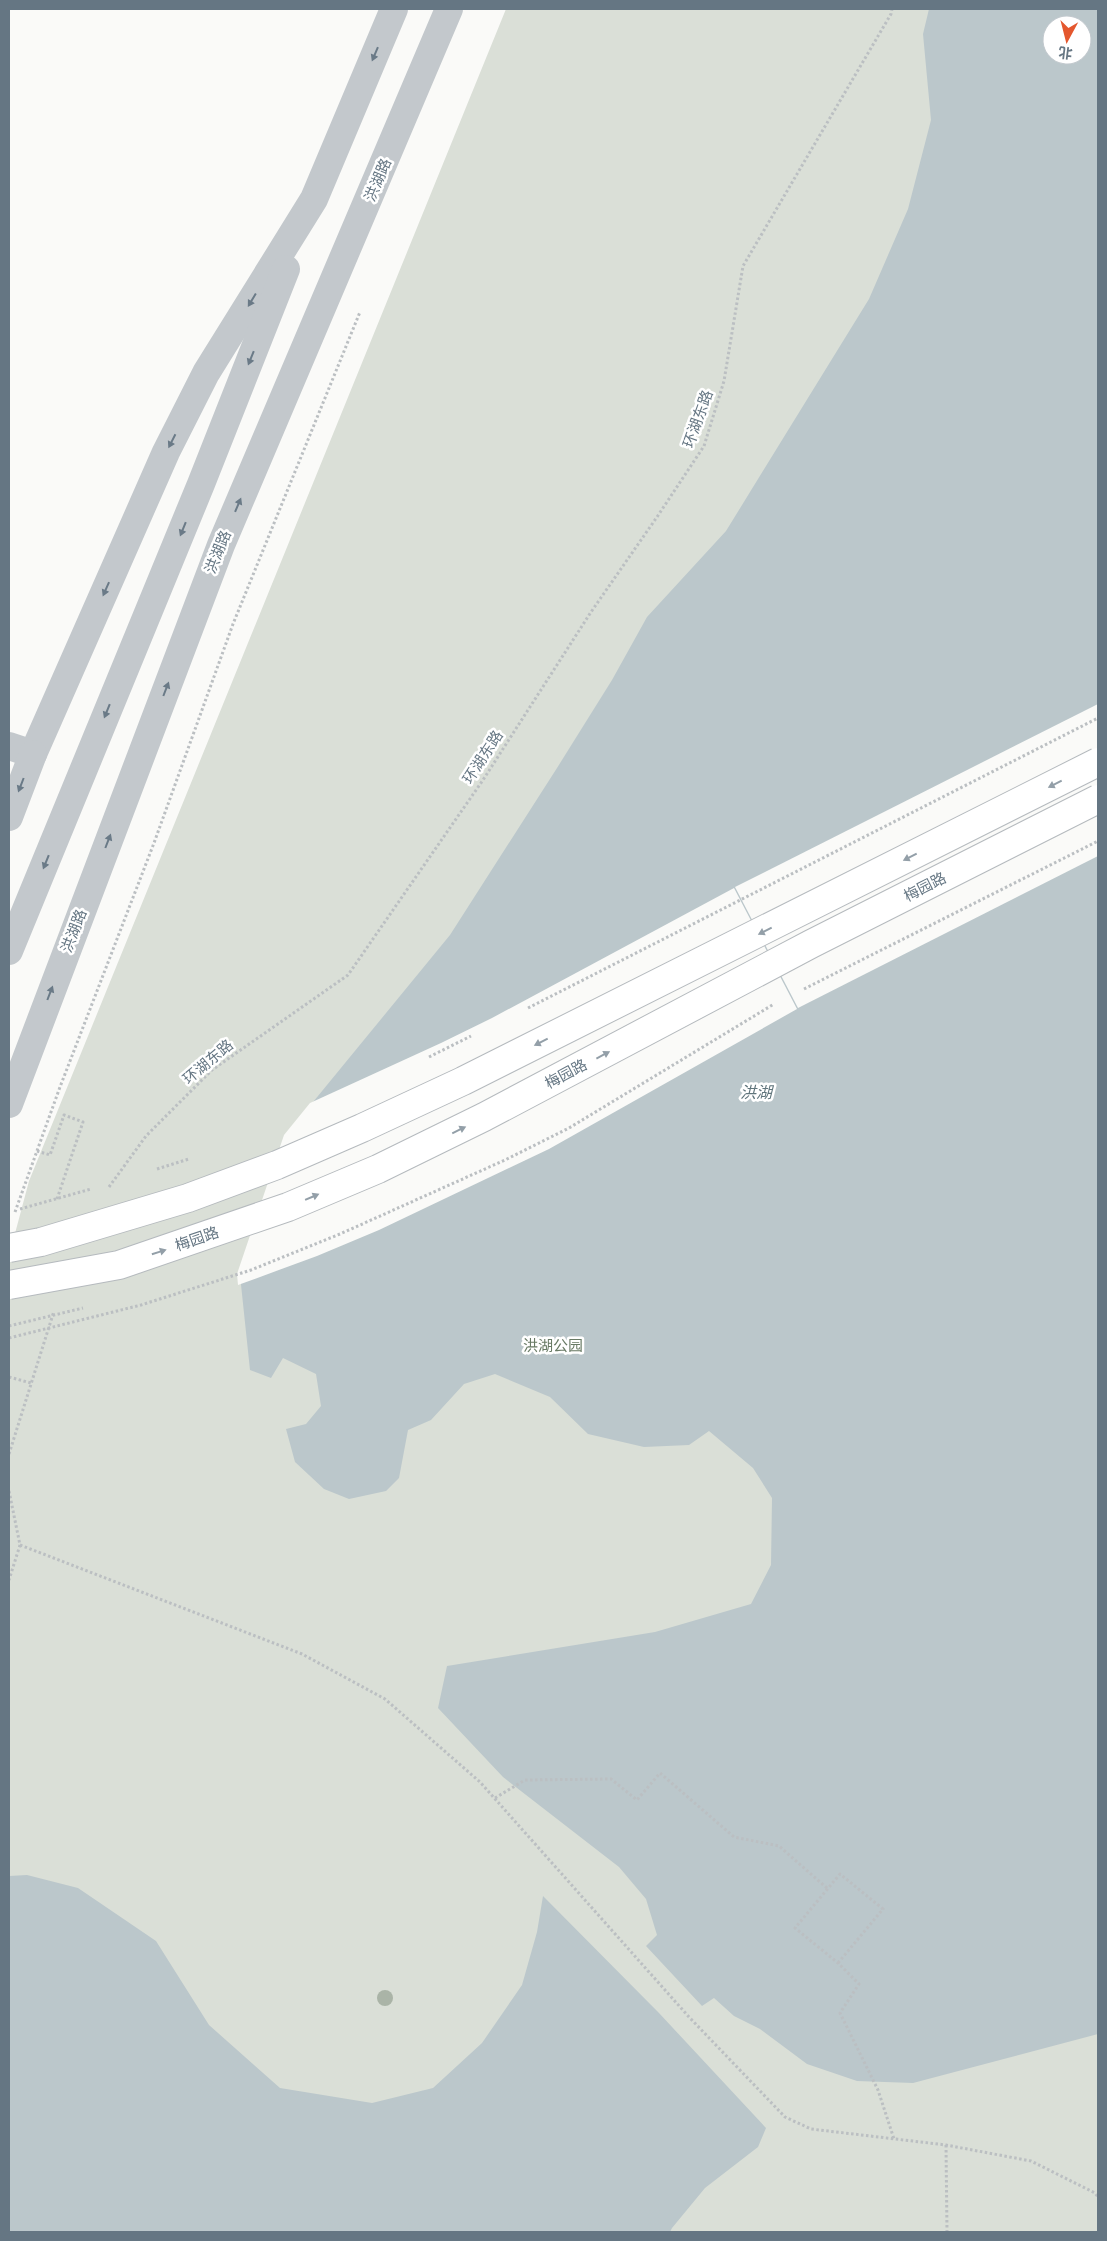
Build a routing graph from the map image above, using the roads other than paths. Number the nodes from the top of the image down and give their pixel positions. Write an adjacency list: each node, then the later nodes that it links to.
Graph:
1 (394, 9): 3 (street, one-way to 3)
2 (449, 9): 9 (street, 洪湖路, one-way to 2)
3 (314, 199): 4 (street, one-way to 4); 8 (street, one-way to 8)
4 (21, 750): 7 (street, one-way to 7)
5 (1098, 762): 12 (main road, one-way to 12, bridge)
6 (1098, 799): 13 (main road, 梅园路, one-way to 6, bridge)
7 (9, 817)
8 (9, 951)
9 (37, 1028): 10 (street); 11 (street, 洪湖路)
10 (9, 1057)
11 (9, 1104)
12 (9, 1248)
13 (119, 1265): 14 (main road, 梅园路, bridge); 15 (main road, bridge)
14 (9, 1285)
15 (9, 1304)

